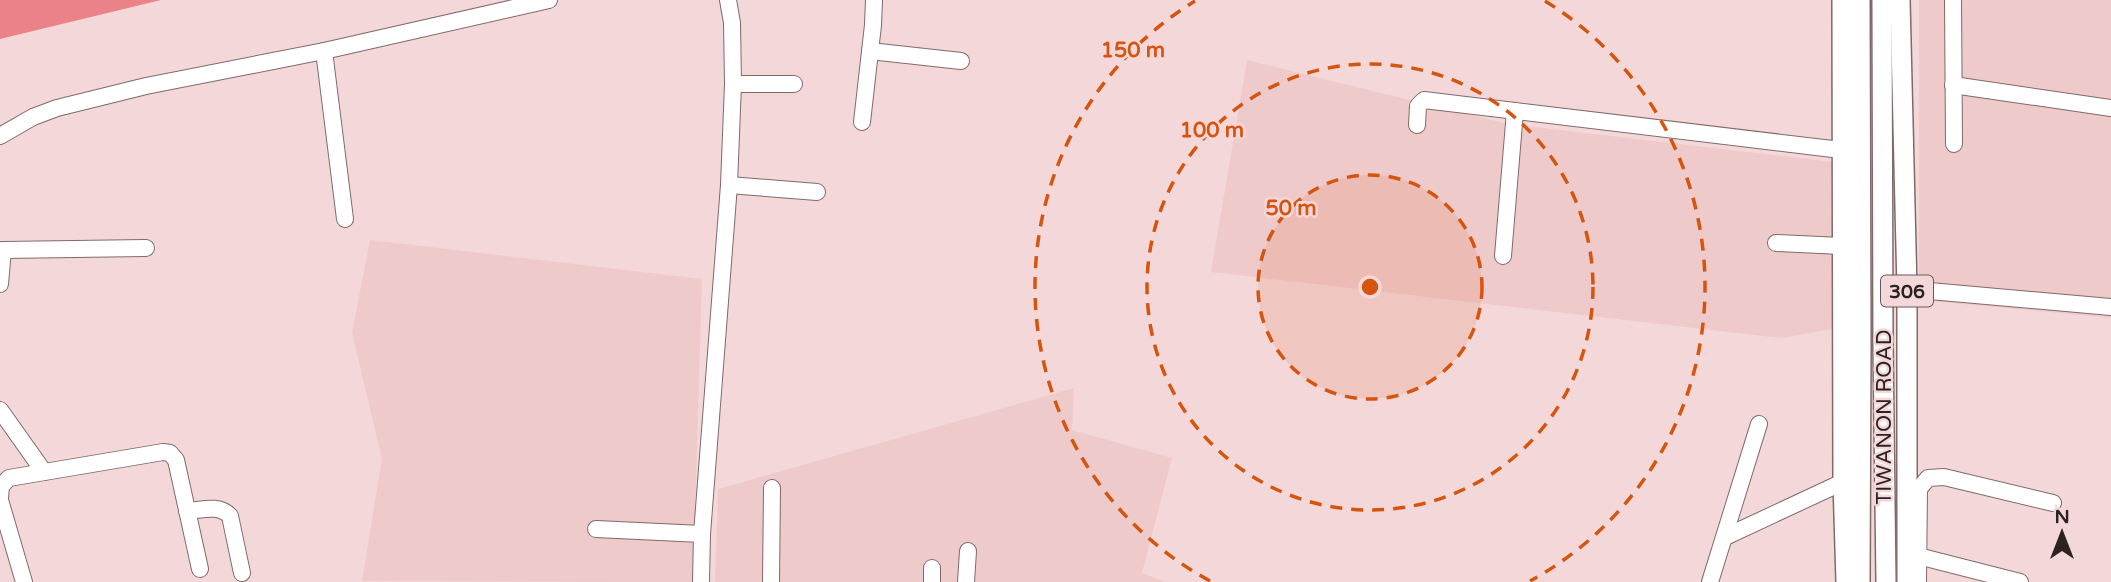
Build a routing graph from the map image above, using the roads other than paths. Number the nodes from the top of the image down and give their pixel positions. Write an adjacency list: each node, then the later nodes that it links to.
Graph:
1 (549, 0): 9 (street)
2 (728, 0): 12 (street)
3 (874, 0): 10 (street)
4 (1842, 0): 21 (main road, TIWANON ROAD)
5 (1860, 0): 54 (main road, TIWANON ROAD / 306)
6 (1882, 0): 55 (main road, TIWANON ROAD / 306)
7 (1900, 0): 31 (main road, TIWANON ROAD / 306)
8 (1953, 0): 14 (street)
9 (324, 51): 19 (street); 24 (street)
10 (870, 51): 11 (street); 17 (street)
11 (961, 61)
12 (733, 84): 13 (street); 22 (street)
13 (794, 84)
14 (1953, 85): 15 (street); 20 (street)
15 (2111, 108)
16 (1515, 111): 18 (street); 21 (street); 29 (street)
17 (862, 122)
18 (1417, 125)
19 (0, 136)
20 (1954, 144)
21 (1841, 150): 26 (main road, TIWANON ROAD)
22 (729, 185): 23 (street); 42 (street)
23 (817, 192)
24 (345, 219)
25 (1776, 243): 26 (street)
26 (1841, 246): 36 (main road, TIWANON ROAD)
27 (146, 248): 28 (street)
28 (2, 250): 30 (street)
29 (1503, 256)
30 (0, 284)
31 (1907, 289): 32 (street); 56 (main road, TIWANON ROAD / 306)
32 (2111, 307)
33 (0, 410): 35 (street)
34 (1759, 424): 43 (street)
35 (44, 472): 38 (street); 40 (street)
36 (1843, 482): 43 (street); 53 (main road, TIWANON ROAD)
37 (772, 488): 50 (street)
38 (0, 499): 48 (street)
39 (2053, 503): 45 (street)
40 (187, 511): 46 (street); 47 (street)
41 (596, 529): 42 (street)
42 (702, 534): 49 (street)
43 (1725, 537): 52 (street)
44 (968, 551): 51 (street)
45 (1918, 556): 57 (street); 58 (street)
46 (200, 569)
47 (242, 573)
48 (24, 582)
49 (701, 582)
50 (771, 582)
51 (966, 582)
52 (1710, 582)
53 (1846, 582)
54 (1860, 582)
55 (1886, 582)
56 (1907, 582)
57 (1918, 582)
58 (2020, 582)

